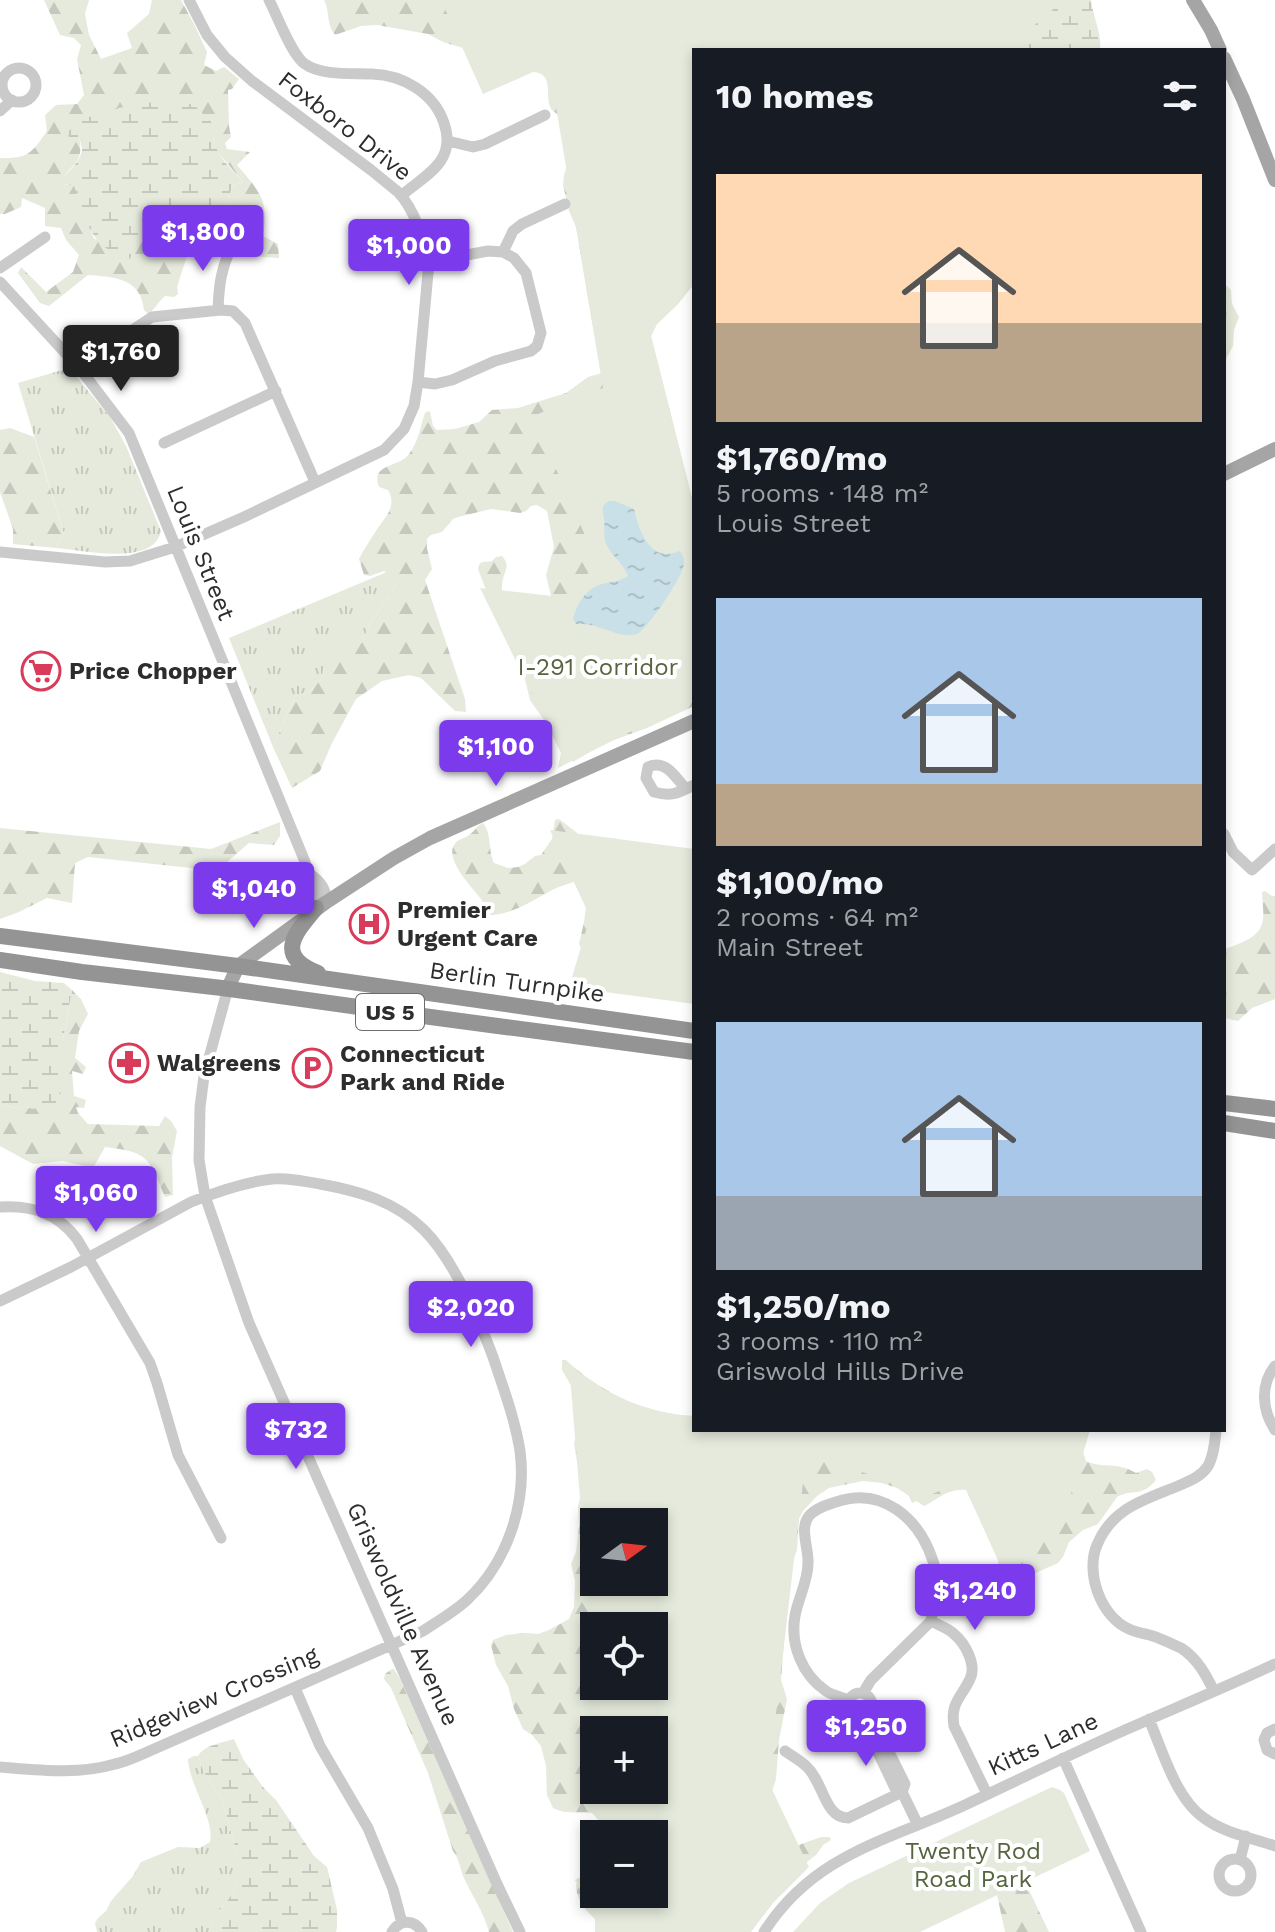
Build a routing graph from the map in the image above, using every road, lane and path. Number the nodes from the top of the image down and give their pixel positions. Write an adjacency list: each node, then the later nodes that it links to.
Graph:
1 (269, 0): 9 (street)
2 (1193, 0): 4 (main road)
3 (192, 1): 11 (street, Foxboro Drive)
4 (1219, 48)
5 (1226, 62): 10 (main road)
6 (12, 100): 7 (street)
7 (0, 111)
8 (545, 115): 9 (street)
9 (448, 141): 11 (street)
10 (1275, 180)
11 (402, 195): 16 (street, Foxboro Drive)
12 (565, 204): 15 (street)
13 (45, 237): 17 (street)
14 (232, 245): 19 (street)
15 (503, 252): 16 (street); 21 (street)
16 (429, 262): 21 (street, Foxboro Drive)
17 (0, 268)
18 (0, 282): 20 (street, Louis Street)
19 (218, 310): 20 (street); 22 (street)
20 (81, 370): 27 (street, Louis Street)
21 (418, 382): 26 (street, Foxboro Drive)
22 (276, 391): 23 (street); 26 (street)
23 (164, 443)
24 (1275, 449): 25 (main road)
25 (1226, 473)
26 (315, 482): 27 (street, Foxboro Drive)
27 (175, 547): 28 (street, Foxboro Drive); 32 (street, Louis Street)
28 (0, 552)
29 (692, 722): 32 (main road)
30 (1226, 838): 31 (street)
31 (1275, 849)
32 (320, 906): 35 (main road); 36 (highway)
33 (0, 936): 35 (highway, Berlin Turnpike / US 5)
34 (0, 960): 37 (highway, Berlin Turnpike / US 5)
35 (238, 966): 36 (highway, Berlin Turnpike / US 5); 37 (main road)
36 (338, 980): 38 (highway, Berlin Turnpike / US 5)
37 (228, 988): 40 (highway, Berlin Turnpike / US 5); 46 (street, Griswoldville Avenue)
38 (584, 1017): 39 (highway, Berlin Turnpike / US 5); 40 (highway)
39 (692, 1031)
40 (602, 1040): 41 (highway, Berlin Turnpike / US 5)
41 (692, 1052)
42 (1226, 1103): 43 (highway)
43 (1275, 1109)
44 (1226, 1123): 45 (highway)
45 (1275, 1131)
46 (205, 1196): 48 (street, Ridgeview Crossing); 55 (street, Griswoldville Avenue); 55 (street, Ridgeview Crossing)
47 (0, 1207): 48 (street)
48 (88, 1258): 49 (street, Ridgeview Crossing); 53 (street)
49 (0, 1301)
50 (1275, 1366): 51 (street)
51 (1275, 1430)
52 (1216, 1432): 58 (street)
53 (221, 1538)
54 (931, 1621): 59 (street); 60 (street); 69 (street)
55 (392, 1644): 57 (street, Ridgeview Crossing); 77 (street, Griswoldville Avenue)
56 (1275, 1664): 58 (street, Kitts Lane)
57 (295, 1688): 67 (street, Ridgeview Crossing); 74 (street)
58 (1214, 1691): 62 (street, Kitts Lane)
59 (863, 1693): 60 (street); 61 (street)
60 (848, 1700): 61 (street)
61 (865, 1715): 68 (street)
62 (1149, 1719): 66 (street, Kitts Lane); 71 (street)
63 (1275, 1729): 65 (street)
64 (785, 1751): 68 (street)
65 (1275, 1754)
66 (1063, 1758): 69 (street, Kitts Lane); 79 (street)
67 (0, 1767)
68 (902, 1792): 70 (street)
69 (987, 1794): 70 (street, Kitts Lane)
70 (918, 1825): 78 (street, Kitts Lane)
71 (1246, 1836): 72 (street); 73 (street)
72 (1275, 1846)
73 (1240, 1860)
74 (402, 1923): 75 (street); 76 (street)
75 (392, 1932)
76 (422, 1932)
77 (520, 1932)
78 (764, 1932)
79 (1141, 1932)

